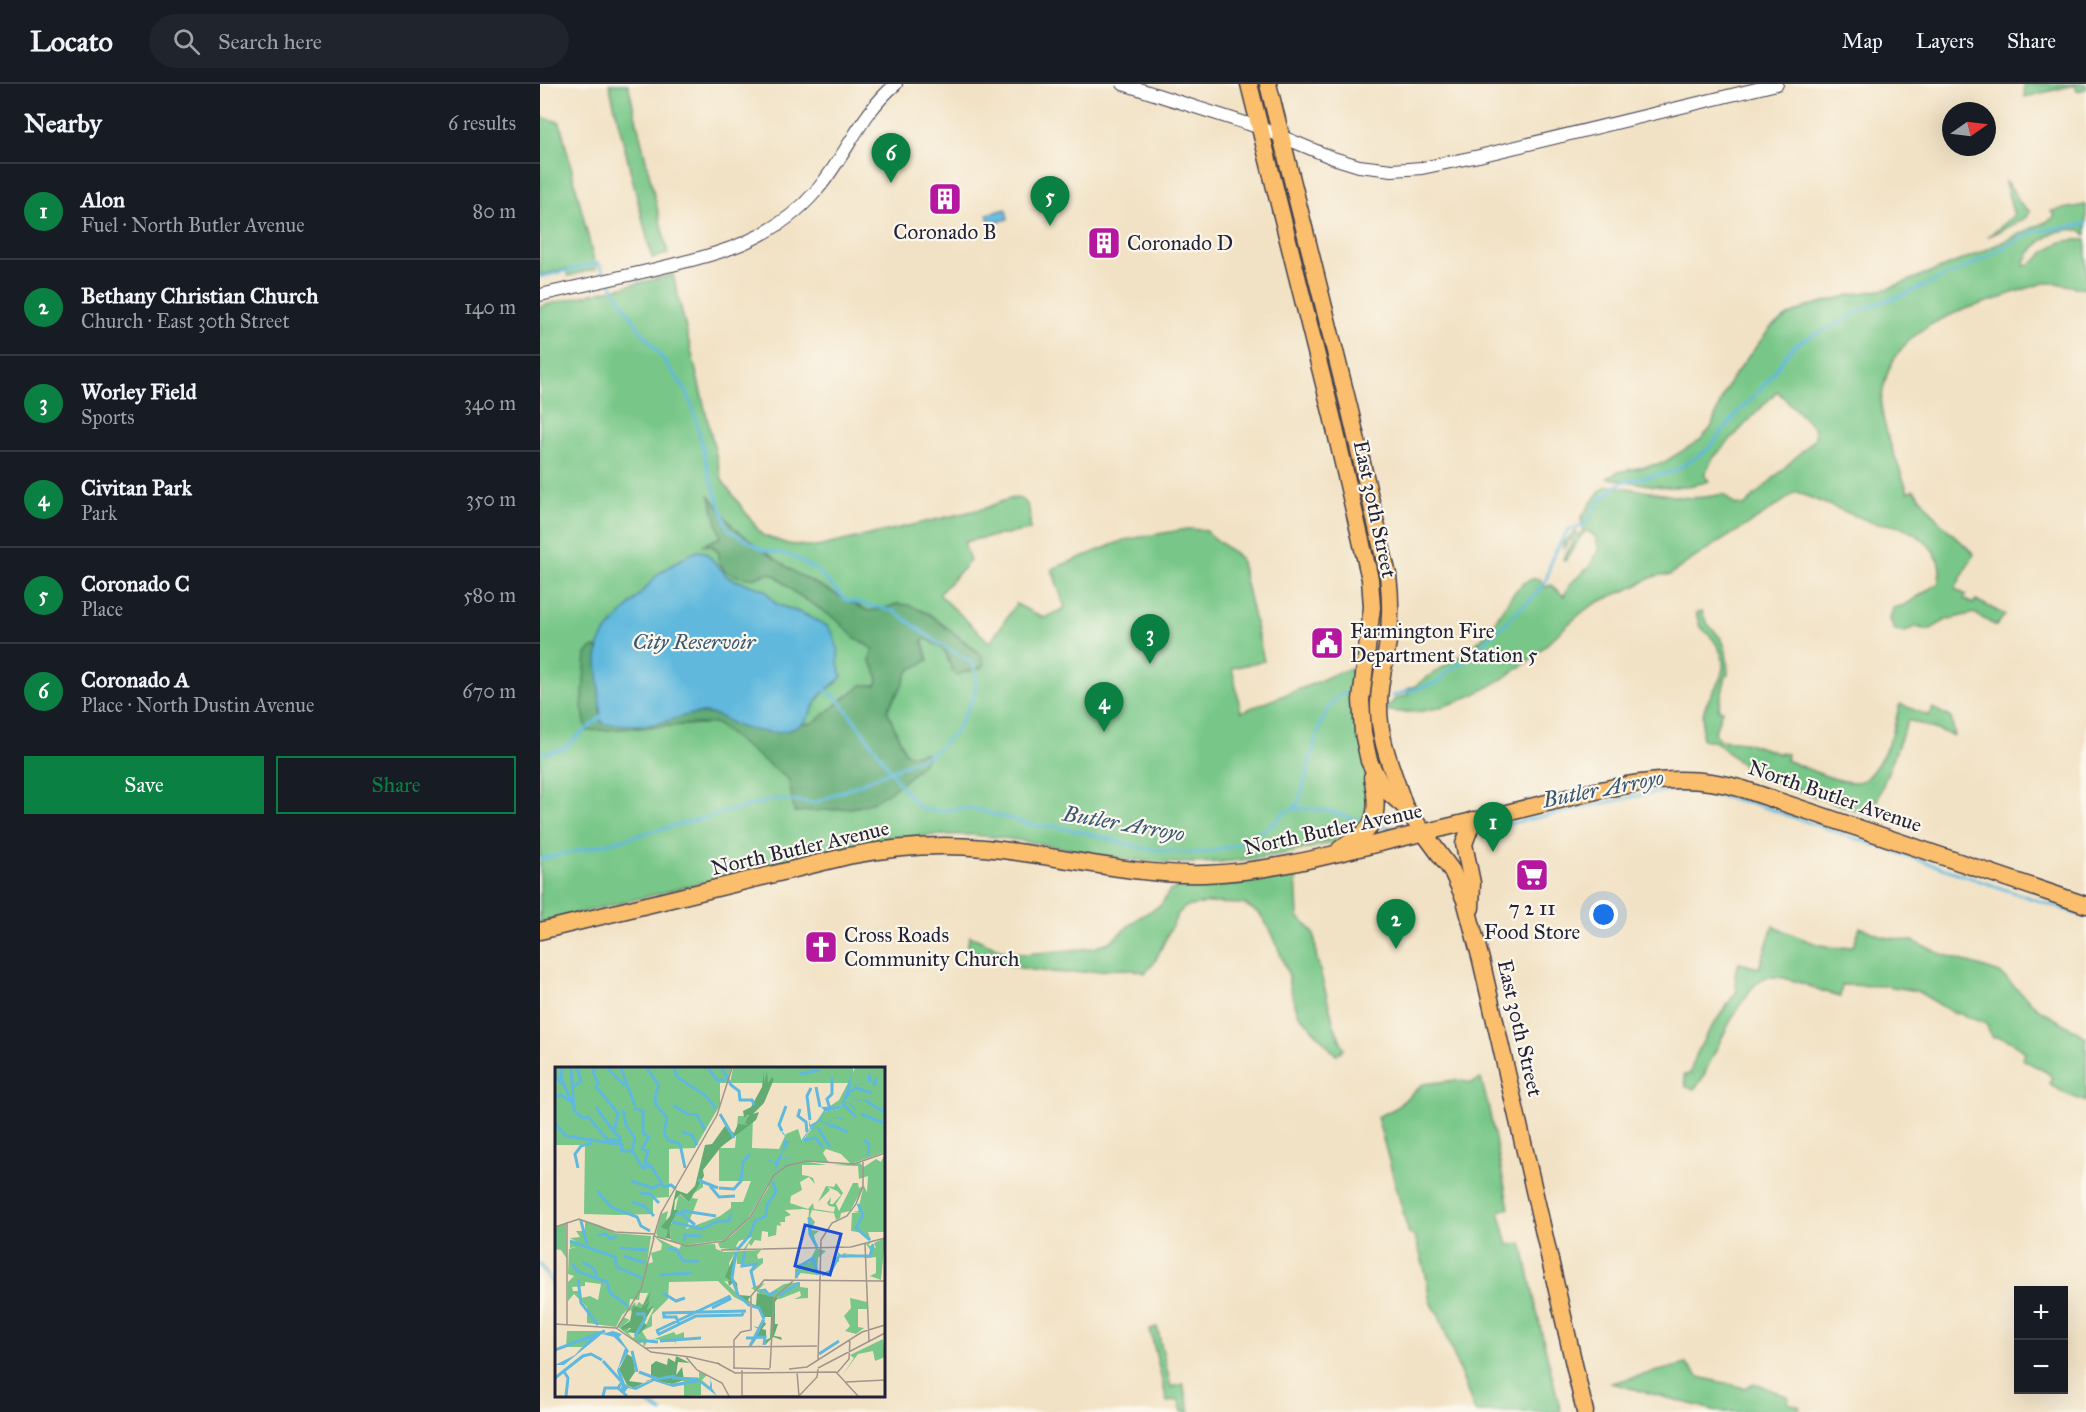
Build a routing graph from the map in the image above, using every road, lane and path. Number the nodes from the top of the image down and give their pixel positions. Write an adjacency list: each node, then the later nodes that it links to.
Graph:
1 (896, 84): 8 (street)
2 (1123, 84): 6 (street)
3 (1249, 84): 6 (main road, East 30th Street)
4 (1268, 84): 7 (main road)
5 (1777, 84): 7 (street)
6 (1261, 128): 7 (street); 9 (main road, East 30th Street)
7 (1282, 137): 10 (main road)
8 (540, 296)
9 (1369, 761): 10 (main road, East 30th Street); 13 (main road)
10 (1404, 806): 12 (main road, East 30th Street)
11 (1473, 820): 12 (main road, North Butler Avenue); 14 (main road, North Butler Avenue); 15 (main road)
12 (1424, 833): 13 (main road, North Butler Avenue); 15 (main road, East 30th Street)
13 (1330, 855): 16 (main road, North Butler Avenue)
14 (2086, 905)
15 (1471, 918): 17 (main road, East 30th Street)
16 (540, 931)
17 (1585, 1412)

